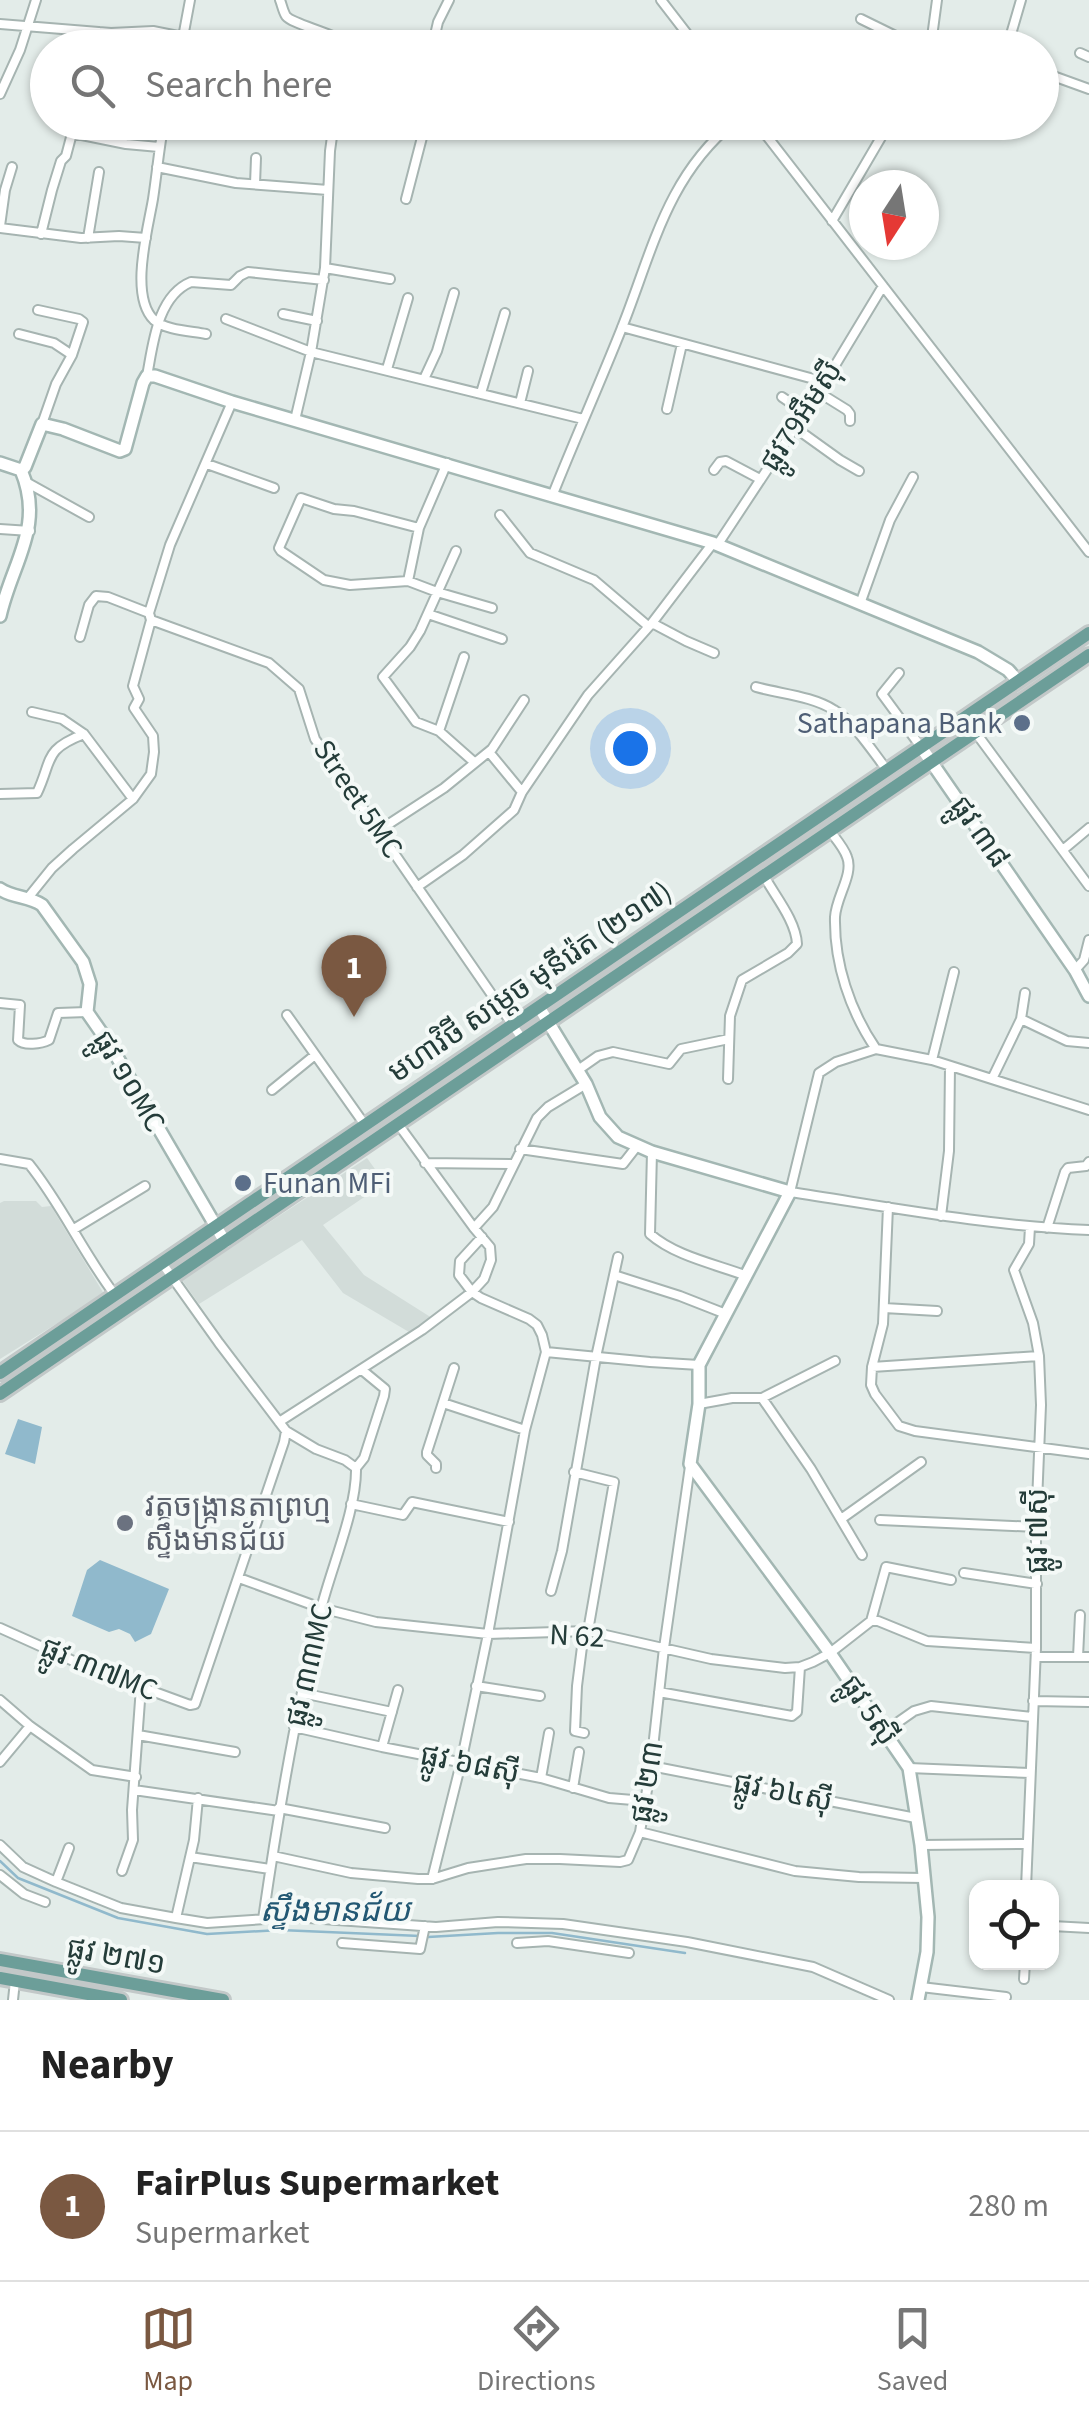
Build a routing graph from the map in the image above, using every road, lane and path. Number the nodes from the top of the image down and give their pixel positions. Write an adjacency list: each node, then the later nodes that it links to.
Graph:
1 (36, 0): 10 (street)
2 (190, 0): 12 (street)
3 (280, 0): 13 (street)
4 (449, 0): 14 (street)
5 (661, 0): 15 (street)
6 (937, 0): 17 (street)
7 (1021, 0): 18 (street)
8 (861, 20): 16 (street)
9 (0, 24): 10 (street)
10 (29, 26): 11 (street); 21 (street)
11 (76, 30)
12 (184, 30)
13 (321, 30)
14 (436, 30)
15 (684, 30)
16 (884, 30)
17 (933, 30)
18 (1012, 30)
19 (1059, 78): 20 (street)
20 (1089, 89)
21 (0, 94)
22 (71, 140): 40 (street)
23 (113, 140): 30 (street)
24 (161, 140): 30 (street)
25 (332, 140): 36 (street)
26 (421, 140): 37 (street)
27 (714, 140): 55 (street)
28 (770, 140): 38 (street)
29 (879, 140): 38 (street)
30 (159, 148): 32 (street)
31 (256, 158): 35 (street)
32 (157, 166): 35 (street); 42 (street)
33 (12, 167): 39 (street)
34 (100, 172): 41 (street)
35 (255, 184): 36 (street)
36 (328, 190): 43 (street)
37 (406, 199)
38 (832, 221): 46 (street)
39 (0, 227): 40 (street)
40 (42, 234): 41 (street)
41 (88, 238): 42 (street)
42 (146, 238): 54 (street)
43 (326, 268): 44 (street); 45 (street)
44 (390, 279)
45 (324, 280): 53 (street); 54 (street)
46 (882, 286): 65 (street, ផ្លូវ79អឹមស៊ី); 95 (street)
47 (454, 294): 64 (street)
48 (408, 298): 61 (street)
49 (38, 310): 60 (street)
50 (504, 313): 67 (street)
51 (283, 314): 53 (street)
52 (226, 319): 59 (street)
53 (317, 321): 59 (street)
54 (158, 324): 57 (street); 63 (street)
55 (622, 328): 58 (street); 73 (street)
56 (20, 334): 60 (street)
57 (206, 334)
58 (682, 344): 65 (street); 71 (street)
59 (311, 352): 61 (street); 74 (street)
60 (72, 356): 76 (street)
61 (388, 370): 64 (street)
62 (528, 372): 70 (street)
63 (147, 376): 69 (street); 76 (street)
64 (424, 379): 67 (street)
65 (825, 382): 66 (street, ផ្លូវ79អឹមស៊ី)
66 (818, 392): 72 (street, ផ្លូវ79អឹមស៊ី); 75 (street)
67 (480, 393): 70 (street)
68 (782, 397): 72 (street)
69 (232, 402): 74 (street); 80 (street)
70 (520, 403): 73 (street)
71 (668, 409)
72 (804, 412): 77 (street, ផ្លូវ79អឹមស៊ី)
73 (583, 418): 87 (street)
74 (295, 420): 79 (street)
75 (850, 421)
76 (42, 424): 83 (street)
77 (794, 427): 82 (street); 85 (street, ផ្លូវ79អឹមស៊ី)
78 (0, 463): 83 (street)
79 (447, 463): 87 (street); 90 (street)
80 (207, 464): 86 (street); 104 (street)
81 (714, 470): 85 (street)
82 (858, 470)
83 (23, 476): 89 (street); 92 (street)
84 (913, 476): 100 (street)
85 (760, 479): 93 (street, ផ្លូវ79អឹមស៊ី)
86 (274, 488)
87 (553, 494): 93 (street)
88 (500, 515): 105 (street)
89 (88, 516)
90 (420, 528): 96 (street); 96 (street)
91 (0, 529): 92 (street)
92 (30, 530): 97 (street)
93 (716, 543): 100 (street); 105 (street, ផ្លូវ79អឹមស៊ី)
94 (456, 550): 98 (street)
95 (1089, 552)
96 (408, 580): 98 (street)
97 (4, 583): 99 (street)
98 (438, 592): 101 (street); 102 (street)
99 (2, 602): 103 (street)
100 (860, 604): 113 (street)
101 (492, 608)
102 (428, 614): 108 (street); 117 (street)
103 (0, 616)
104 (150, 616): 107 (street, Street 5MC); 127 (street); 129 (street, Street 5MC)
105 (650, 624): 109 (street); 125 (street, ផ្លូវ79អឹមស៊ី)
106 (1089, 633): 113 (main road, មហាវិថី សម្តេច មុនីរ៉េត (២១៧))
107 (80, 637)
108 (502, 640)
109 (714, 652)
110 (1089, 655): 118 (main road, មហាវិថី សម្តេច មុនីរ៉េត (២១៧))
111 (464, 657): 117 (street)
112 (899, 673): 120 (street, ផ្លូវ ៣៨)
113 (1018, 681): 120 (main road, មហាវិថី សម្តេច មុនីរ៉េត (២១៧))
114 (756, 688): 124 (street)
115 (524, 700): 121 (street)
116 (32, 712): 119 (street)
117 (439, 731): 122 (street)
118 (976, 732): 123 (main road, មហាវិថី សម្តេច មុនីរ៉េត (២១៧)); 131 (street)
119 (84, 734): 126 (street); 127 (street)
120 (921, 747): 123 (street, ផ្លូវ ៣៨); 124 (main road, មហាវិថី សម្តេច មុនីរ៉េត (២១៧))
121 (489, 752): 122 (street); 125 (street)
122 (474, 762): 129 (street)
123 (932, 762): 130 (main road, មហាវិថី សម្តេច មុនីរ៉េត (២១៧)); 138 (street, ផ្លូវ ៣៨)
124 (886, 770): 143 (main road, មហាវិថី សម្តេច មុនីរ៉េត (២១៧))
125 (522, 792): 134 (street, ផ្លូវ79អឹមស៊ី)
126 (0, 794)
127 (133, 799): 136 (street)
128 (1089, 828): 131 (street)
129 (378, 831): 134 (street, Street 5MC)
130 (830, 831): 132 (main road, មហាវិថី សម្តេច មុនីរ៉េត (២១៧)); 152 (street)
131 (1064, 849): 133 (street)
132 (764, 876): 147 (main road, មហាវិថី សម្តេច មុនីរ៉េត (២១៧)); 149 (street)
133 (1089, 886)
134 (417, 887): 148 (street, Street 5MC)
135 (0, 888): 136 (street, ផ្លូវ ១០MC)
136 (27, 899): 144 (street, ផ្លូវ ១០MC)
137 (1089, 940): 138 (street)
138 (1076, 970): 141 (street, ផ្លូវ ៣៨)
139 (954, 972): 154 (street)
140 (1025, 993): 146 (street)
141 (1089, 996)
142 (0, 1003): 144 (street)
143 (539, 1007): 147 (street); 148 (main road, មហាវិថី សម្តេច មុនីរ៉េត (២១៧))
144 (87, 1012): 176 (street, ផ្លូវ ១០MC)
145 (287, 1015): 153 (street)
146 (1021, 1019): 151 (street); 157 (street)
147 (550, 1022): 150 (main road, មហាវិថី សម្តេច មុនីរ៉េត (២១៧)); 156 (street)
148 (512, 1025): 150 (street, Street 5MC); 163 (main road, មហាវិថី សម្តេច មុនីរ៉េត (២១៧))
149 (729, 1039): 156 (street); 158 (street)
150 (523, 1040): 162 (main road, មហាវិថី សម្តេច មុនីរ៉េត (២១៧))
151 (1089, 1043)
152 (876, 1049): 154 (street); 172 (street)
153 (315, 1055): 160 (street); 163 (street)
154 (932, 1060): 155 (street)
155 (950, 1066): 157 (street); 174 (street)
156 (578, 1070): 159 (street)
157 (992, 1079): 161 (street)
158 (728, 1080)
159 (586, 1084): 164 (street); 165 (street)
160 (272, 1090)
161 (1089, 1110)
162 (398, 1124): 168 (street); 182 (main road, មហាវិថី សម្តេច មុនីរ៉េត (២១៧))
163 (365, 1125): 176 (main road, មហាវិថី សម្តេច មុនីរ៉េត (២១៧))
164 (638, 1146): 165 (street); 166 (street)
165 (520, 1149): 170 (street)
166 (652, 1152): 172 (street); 186 (street)
167 (0, 1159): 179 (street)
168 (426, 1162): 170 (street); 177 (street)
169 (1089, 1162): 178 (street)
170 (514, 1164): 177 (street)
171 (146, 1186): 179 (street)
172 (790, 1192): 173 (street); 186 (street)
173 (888, 1207): 174 (street); 190 (street)
174 (941, 1216): 175 (street)
175 (1030, 1226): 178 (street); 194 (street, ផ្លូវ ៧ស៊ី)
176 (215, 1227): 182 (street, ផ្លូវ ១០MC); 184 (main road, មហាវិថី សម្តេច មុនីរ៉េត (២១៧))
177 (474, 1228): 181 (street)
178 (1047, 1228): 180 (street)
179 (74, 1229): 189 (street)
180 (1089, 1230)
181 (482, 1237): 188 (street); 188 (street)
182 (225, 1242): 187 (main road, មហាវិថី សម្តេច មុនីរ៉េត (២១៧))
183 (618, 1257): 185 (street)
184 (162, 1263): 187 (street); 189 (main road, មហាវិថី សម្តេច មុនីរ៉េត (២១៧))
185 (614, 1275): 192 (street); 195 (street)
186 (746, 1276): 192 (street)
187 (172, 1278): 202 (main road, មហាវិថី សម្តេច មុនីរ៉េត (២១៧)); 206 (street)
188 (472, 1292): 193 (street); 200 (street)
189 (115, 1295): 201 (main road, មហាវិថី សម្តេច មុនីរ៉េត (២១៧))
190 (884, 1308): 191 (street); 198 (street)
191 (936, 1311)
192 (726, 1314): 197 (street)
193 (546, 1352): 195 (street); 207 (street)
194 (1039, 1356): 198 (street); 209 (street, ផ្លូវ ៧ស៊ី)
195 (596, 1357): 197 (street); 215 (street)
196 (835, 1360): 203 (street)
197 (699, 1364): 205 (street)
198 (872, 1367): 209 (street)
199 (454, 1368): 204 (street)
200 (362, 1370): 206 (street); 213 (street, ផ្លូវ ៣៣MC)
201 (0, 1373)
202 (0, 1394)
203 (762, 1398): 205 (street); 217 (street)
204 (443, 1403): 207 (street); 214 (street)
205 (699, 1404): 212 (street)
206 (279, 1422): 208 (street)
207 (525, 1430): 219 (street)
208 (286, 1432): 213 (street); 223 (street)
209 (1038, 1448): 210 (street); 220 (street, ផ្លូវ ៧ស៊ី)
210 (1089, 1454)
211 (921, 1462): 217 (street)
212 (690, 1464): 233 (street, ផ្លូវ ២៣); 235 (street, ផ្លូវ 5ស៊ី)
213 (356, 1468): 216 (street, ផ្លូវ ៣៣MC)
214 (436, 1468)
215 (574, 1472): 226 (street); 231 (street)
216 (351, 1504): 219 (street); 227 (street, ផ្លូវ ៣៣MC)
217 (840, 1519): 221 (street)
218 (880, 1520): 220 (street)
219 (508, 1522): 232 (street)
220 (1036, 1527): 225 (street, ផ្លូវ ៧ស៊ី)
221 (862, 1555)
222 (964, 1573): 225 (street)
223 (239, 1578): 227 (street, N 62); 240 (street, ផ្លូវ ៣៧MC)
224 (951, 1580): 229 (street)
225 (1037, 1584): 234 (street, ផ្លូវ ៧ស៊ី)
226 (551, 1591)
227 (321, 1608): 232 (street, N 62); 243 (street, ផ្លូវ ៣៣MC)
228 (1080, 1616): 236 (street)
229 (871, 1621): 234 (street); 235 (street, N 62)
230 (0, 1628): 240 (street, ផ្លូវ ៣៧MC)
231 (586, 1631): 232 (street, N 62); 233 (street, N 62); 255 (street)
232 (488, 1634): 239 (street)
233 (664, 1648): 238 (street, N 62); 242 (street, ផ្លូវ ២៣)
234 (1036, 1652): 236 (street); 246 (street, ផ្លូវ ៧ស៊ី)
235 (830, 1653): 238 (street, N 62); 254 (street, ផ្លូវ 5ស៊ី)
236 (1078, 1657): 237 (street)
237 (1089, 1657)
238 (800, 1667): 242 (street)
239 (476, 1686): 244 (street); 262 (street)
240 (140, 1687): 257 (street)
241 (398, 1690): 249 (street)
242 (659, 1692): 263 (street, ផ្លូវ ២៣)
243 (302, 1693): 249 (street); 253 (street, ផ្លូវ ៣៣MC)
244 (540, 1696)
245 (0, 1700): 248 (street)
246 (1033, 1702): 247 (street); 250 (street, ផ្លូវ ៧ស៊ី)
247 (1089, 1702)
248 (8, 1707): 251 (street); 252 (street)
249 (392, 1712): 258 (street)
250 (1032, 1716): 254 (street); 265 (street, ផ្លូវ ៧ស៊ី)
251 (0, 1717)
252 (30, 1726): 261 (street); 266 (street)
253 (294, 1726): 258 (street, ផ្លូវ ៦៨ស៊ី); 272 (street, ផ្លូវ ៣៣MC)
254 (884, 1732): 264 (street, ផ្លូវ 5ស៊ី)
255 (584, 1733)
256 (549, 1734): 267 (street)
257 (138, 1735): 259 (street); 266 (street)
258 (382, 1747): 262 (street, ផ្លូវ ៦៨ស៊ី)
259 (235, 1752)
260 (578, 1752): 268 (street)
261 (0, 1762)
262 (461, 1763): 267 (street, ផ្លូវ ៦៨ស៊ី); 286 (street)
263 (651, 1766): 271 (street, ផ្លូវ ២៣); 273 (street, ផ្លូវ ៦៤ស៊ី)
264 (909, 1768): 265 (street); 273 (street, ផ្លូវ 5ស៊ី)
265 (1030, 1773): 276 (street, ផ្លូវ ៧ស៊ី)
266 (136, 1777): 269 (street)
267 (541, 1778): 268 (street, ផ្លូវ ៦៨ស៊ី)
268 (572, 1788): 271 (street, ផ្លូវ ៦៨ស៊ី)
269 (134, 1790): 270 (street); 283 (street)
270 (198, 1798): 272 (street); 281 (street)
271 (645, 1801): 275 (street, ផ្លូវ ២៣)
272 (279, 1809): 274 (street); 280 (street, ផ្លូវ ៣៣MC)
273 (916, 1818): 278 (street, ផ្លូវ 5ស៊ី)
274 (385, 1828)
275 (640, 1832): 285 (street); 286 (street, ផ្លូវ ២៣)
276 (1028, 1844): 278 (street); 287 (street, ផ្លូវ ៧ស៊ី)
277 (0, 1845): 288 (street)
278 (920, 1846): 285 (street, ផ្លូវ 5ស៊ី)
279 (69, 1848): 288 (street)
280 (273, 1856): 282 (street, ផ្លូវ ៣៣MC); 286 (street, ផ្លូវ ២៣)
281 (190, 1858): 282 (street); 290 (street)
282 (270, 1869): 291 (street, ផ្លូវ ៣៣MC)
283 (122, 1871)
284 (0, 1875): 289 (street)
285 (924, 1878): 304 (street, ផ្លូវ 5ស៊ី)
286 (432, 1879)
287 (1026, 1880)
288 (56, 1882): 290 (street)
289 (44, 1902)
290 (176, 1918): 291 (street)
291 (264, 1919): 294 (street)
292 (1059, 1926): 293 (street)
293 (1089, 1928)
294 (424, 1929): 295 (street); 296 (street)
295 (545, 1933): 297 (street); 298 (street); 309 (street)
296 (342, 1943)
297 (517, 1943)
298 (629, 1953)
299 (0, 1960): 308 (main road, ផ្លូវ ២៧១)
300 (1025, 1970): 302 (street)
301 (0, 1978): 303 (main road, ផ្លូវ ២៧១)
302 (1024, 1979)
303 (15, 1981): 306 (street); 307 (main road, ផ្លូវ ២៧១)
304 (920, 1993): 305 (street)
305 (1006, 1998)
306 (13, 2000)
307 (121, 2000)
308 (223, 2000)
309 (888, 2000)

